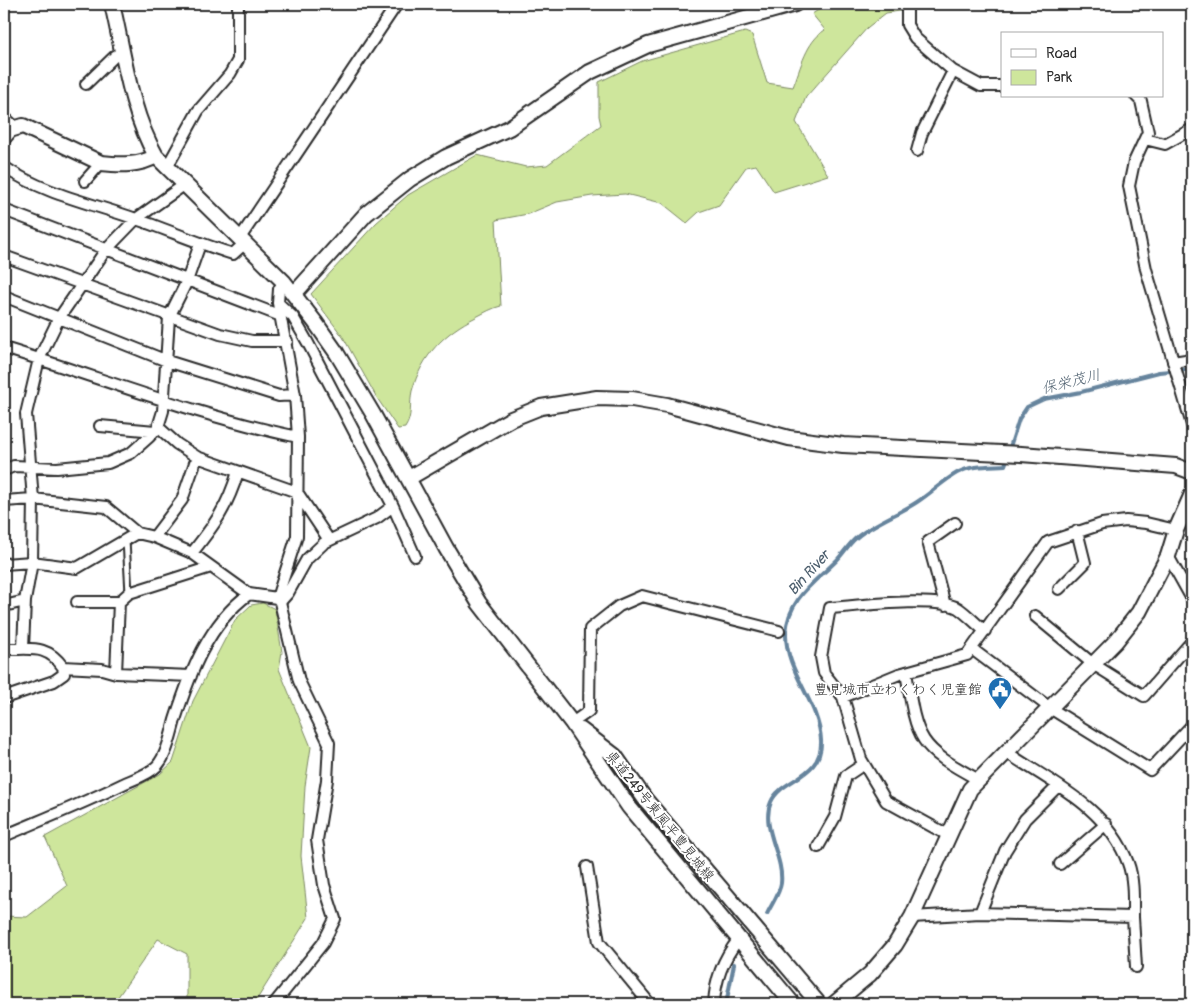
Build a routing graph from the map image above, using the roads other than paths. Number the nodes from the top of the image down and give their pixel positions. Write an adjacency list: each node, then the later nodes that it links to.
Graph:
1 (112, 4): 6 (street)
2 (238, 4): 19 (street)
3 (397, 4): 24 (street)
4 (795, 4): 31 (street)
5 (908, 4): 7 (street)
6 (123, 52): 8 (street); 16 (street)
7 (953, 71): 9 (street); 15 (street)
8 (86, 84)
9 (1001, 86)
10 (1138, 98): 14 (street)
11 (4, 117): 13 (street)
12 (1192, 129): 14 (street)
13 (8, 130): 17 (street)
14 (1145, 139): 42 (street)
15 (917, 151)
16 (156, 156): 17 (street); 19 (street)
17 (101, 163): 20 (street)
18 (4, 167): 23 (street)
19 (167, 167): 21 (street)
20 (85, 181)
21 (184, 185): 23 (street); 24 (street)
22 (4, 210): 26 (street)
23 (136, 219): 25 (street); 26 (street)
24 (243, 240): 25 (street); 29 (street)
25 (200, 244): 28 (street)
26 (105, 251): 28 (street); 30 (street)
27 (4, 256): 30 (street)
28 (187, 281): 34 (street); 35 (street)
29 (284, 282): 31 (street); 33 (street)
30 (81, 284): 35 (street); 36 (street)
31 (294, 294): 54 (street)
32 (4, 296): 36 (street)
33 (278, 303): 34 (street); 59 (street)
34 (281, 316): 37 (street)
35 (169, 317): 37 (street); 41 (street)
36 (59, 318): 39 (street); 41 (street)
37 (287, 341): 43 (street)
38 (4, 348): 39 (street)
39 (39, 358): 44 (street); 50 (street)
40 (1192, 360): 42 (street)
41 (167, 361): 43 (street); 44 (street)
42 (1174, 362): 45 (street)
43 (295, 396): 48 (street)
44 (164, 403): 47 (street); 48 (street)
45 (1192, 425)
46 (100, 426): 47 (street)
47 (156, 429): 49 (street); 50 (street)
48 (298, 437): 55 (street)
49 (197, 457): 52 (street); 64 (street)
50 (31, 465): 51 (street); 57 (street)
51 (4, 470)
52 (238, 472): 55 (street); 67 (street)
53 (1192, 472): 54 (street)
54 (409, 478): 98 (street)
55 (297, 492): 66 (street); 77 (street)
56 (1192, 494): 61 (street)
57 (33, 499): 58 (street); 63 (street); 70 (street)
58 (4, 501)
59 (393, 506): 66 (street); 68 (street)
60 (955, 524): 81 (street)
61 (1176, 530): 62 (street); 69 (street)
62 (1077, 531): 73 (street); 85 (street)
63 (137, 533): 64 (street); 65 (street)
64 (154, 537): 67 (street)
65 (126, 540): 70 (street); 74 (lane)
66 (329, 540): 77 (street)
67 (192, 553): 72 (street)
68 (416, 556)
69 (1168, 556): 76 (street); 90 (street)
70 (32, 562): 71 (street); 78 (street)
71 (4, 564)
72 (211, 567): 74 (street); 75 (street)
73 (1059, 589)
74 (129, 593): 80 (street)
75 (249, 594): 77 (street); 94 (street)
76 (1192, 599)
77 (279, 600): 115 (street)
78 (25, 601): 82 (street); 87 (street)
79 (77, 602): 80 (street)
80 (119, 602): 93 (street)
81 (945, 605): 85 (street); 96 (street)
82 (4, 606)
83 (1034, 616): 90 (street)
84 (779, 631): 98 (street)
85 (985, 631): 89 (street)
86 (1192, 641): 90 (street)
87 (22, 648): 88 (street); 91 (street)
88 (4, 649)
89 (972, 649): 92 (street); 97 (street)
90 (1093, 664): 97 (street)
91 (63, 666): 93 (street); 95 (street)
92 (906, 672): 96 (street); 102 (street)
93 (116, 673): 94 (street)
94 (191, 676): 106 (street)
95 (4, 698)
96 (842, 698): 101 (street)
97 (1050, 708): 99 (street); 100 (street)
98 (572, 723): 113 (street, 県道249号東風平豊見城線); 119 (street, 県道249号東風平豊見城線)
99 (1192, 725)
100 (1006, 752): 102 (street); 103 (street)
101 (864, 764): 105 (street); 107 (street)
102 (978, 780): 105 (street)
103 (1058, 786): 104 (street); 110 (street)
104 (1106, 824): 108 (street); 112 (street)
105 (948, 835): 111 (street)
106 (4, 836)
107 (818, 847)
108 (1060, 864)
109 (587, 867): 116 (street)
110 (980, 912): 111 (street); 112 (street)
111 (912, 917): 120 (street)
112 (1134, 917): 114 (street)
113 (738, 940): 117 (street); 118 (street, 県道249号東風平豊見城線)
114 (1136, 967)
115 (274, 1004)
116 (650, 1004)
117 (714, 1004)
118 (793, 1004)
119 (819, 1004)
120 (834, 1004)

